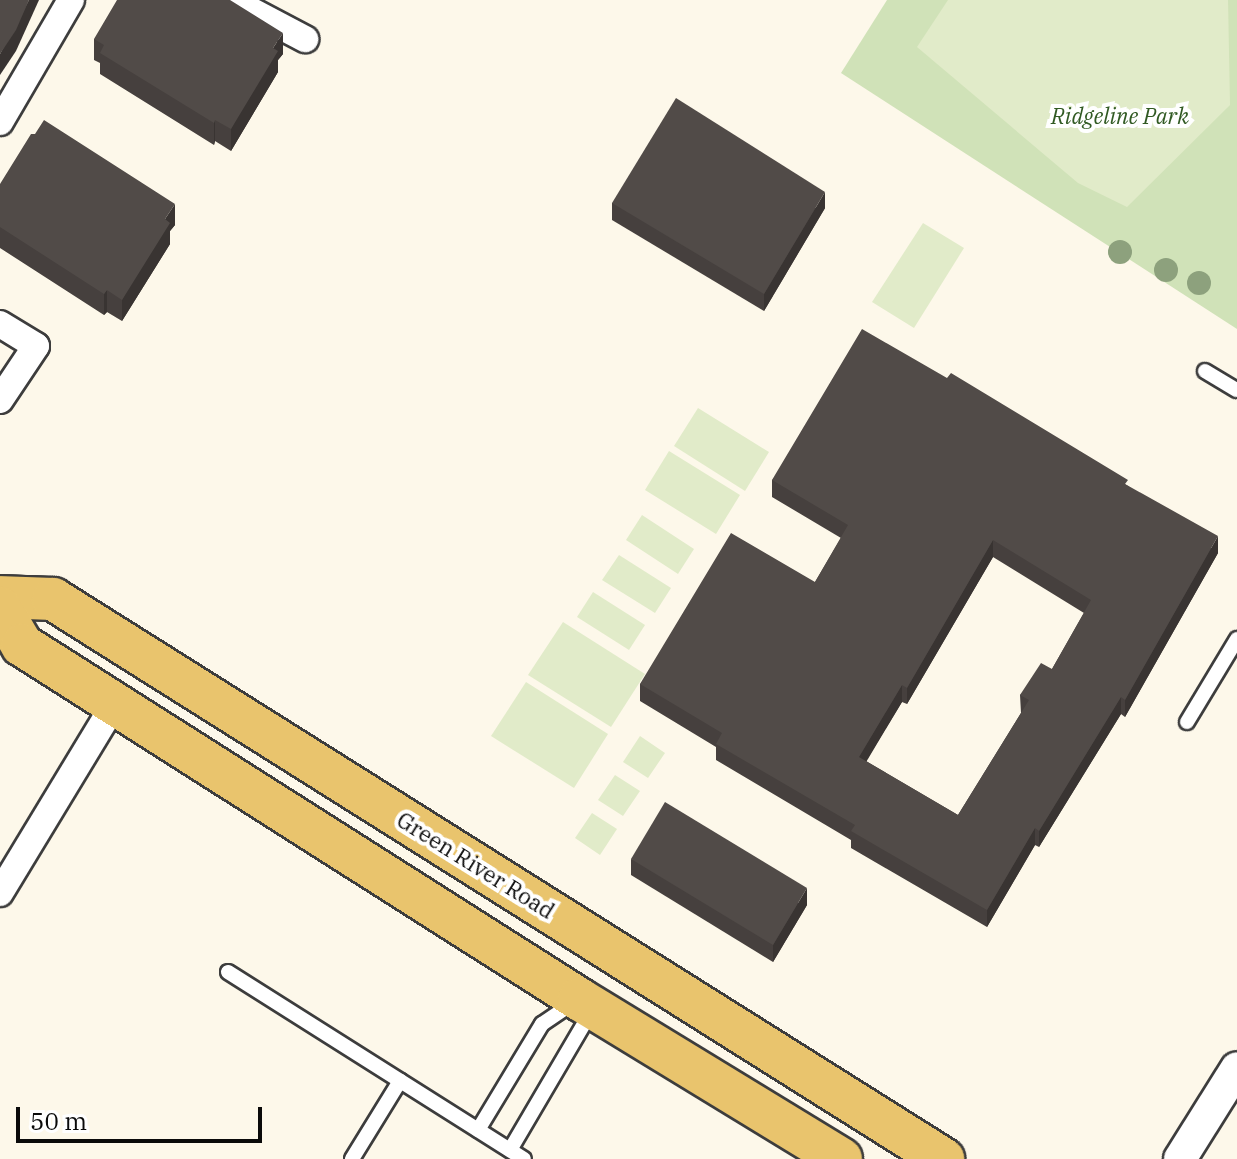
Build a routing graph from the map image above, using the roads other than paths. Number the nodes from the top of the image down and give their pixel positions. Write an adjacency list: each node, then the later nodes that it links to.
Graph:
1 (71, 0): 4 (street)
2 (231, 0): 3 (street)
3 (305, 39)
4 (0, 122)
5 (0, 324): 8 (street)
6 (1205, 371): 7 (lane)
7 (1237, 390)
8 (0, 400)
9 (0, 597): 12 (main road, Green River Road)
10 (0, 608): 13 (main road)
11 (1237, 639): 14 (lane)
12 (219, 702): 13 (main road); 17 (main road, Green River Road)
13 (114, 705): 15 (street); 18 (main road)
14 (1187, 722)
15 (0, 893)
16 (228, 972): 20 (lane)
17 (648, 974): 18 (main road); 26 (main road, Green River Road)
18 (587, 1003): 21 (lane); 22 (lane); 25 (main road)
19 (1237, 1068): 27 (street)
20 (400, 1081): 21 (lane); 23 (lane)
21 (478, 1130): 22 (lane)
22 (510, 1150): 24 (lane)
23 (352, 1159)
24 (524, 1159)
25 (841, 1159)
26 (943, 1159)
27 (1180, 1159)

